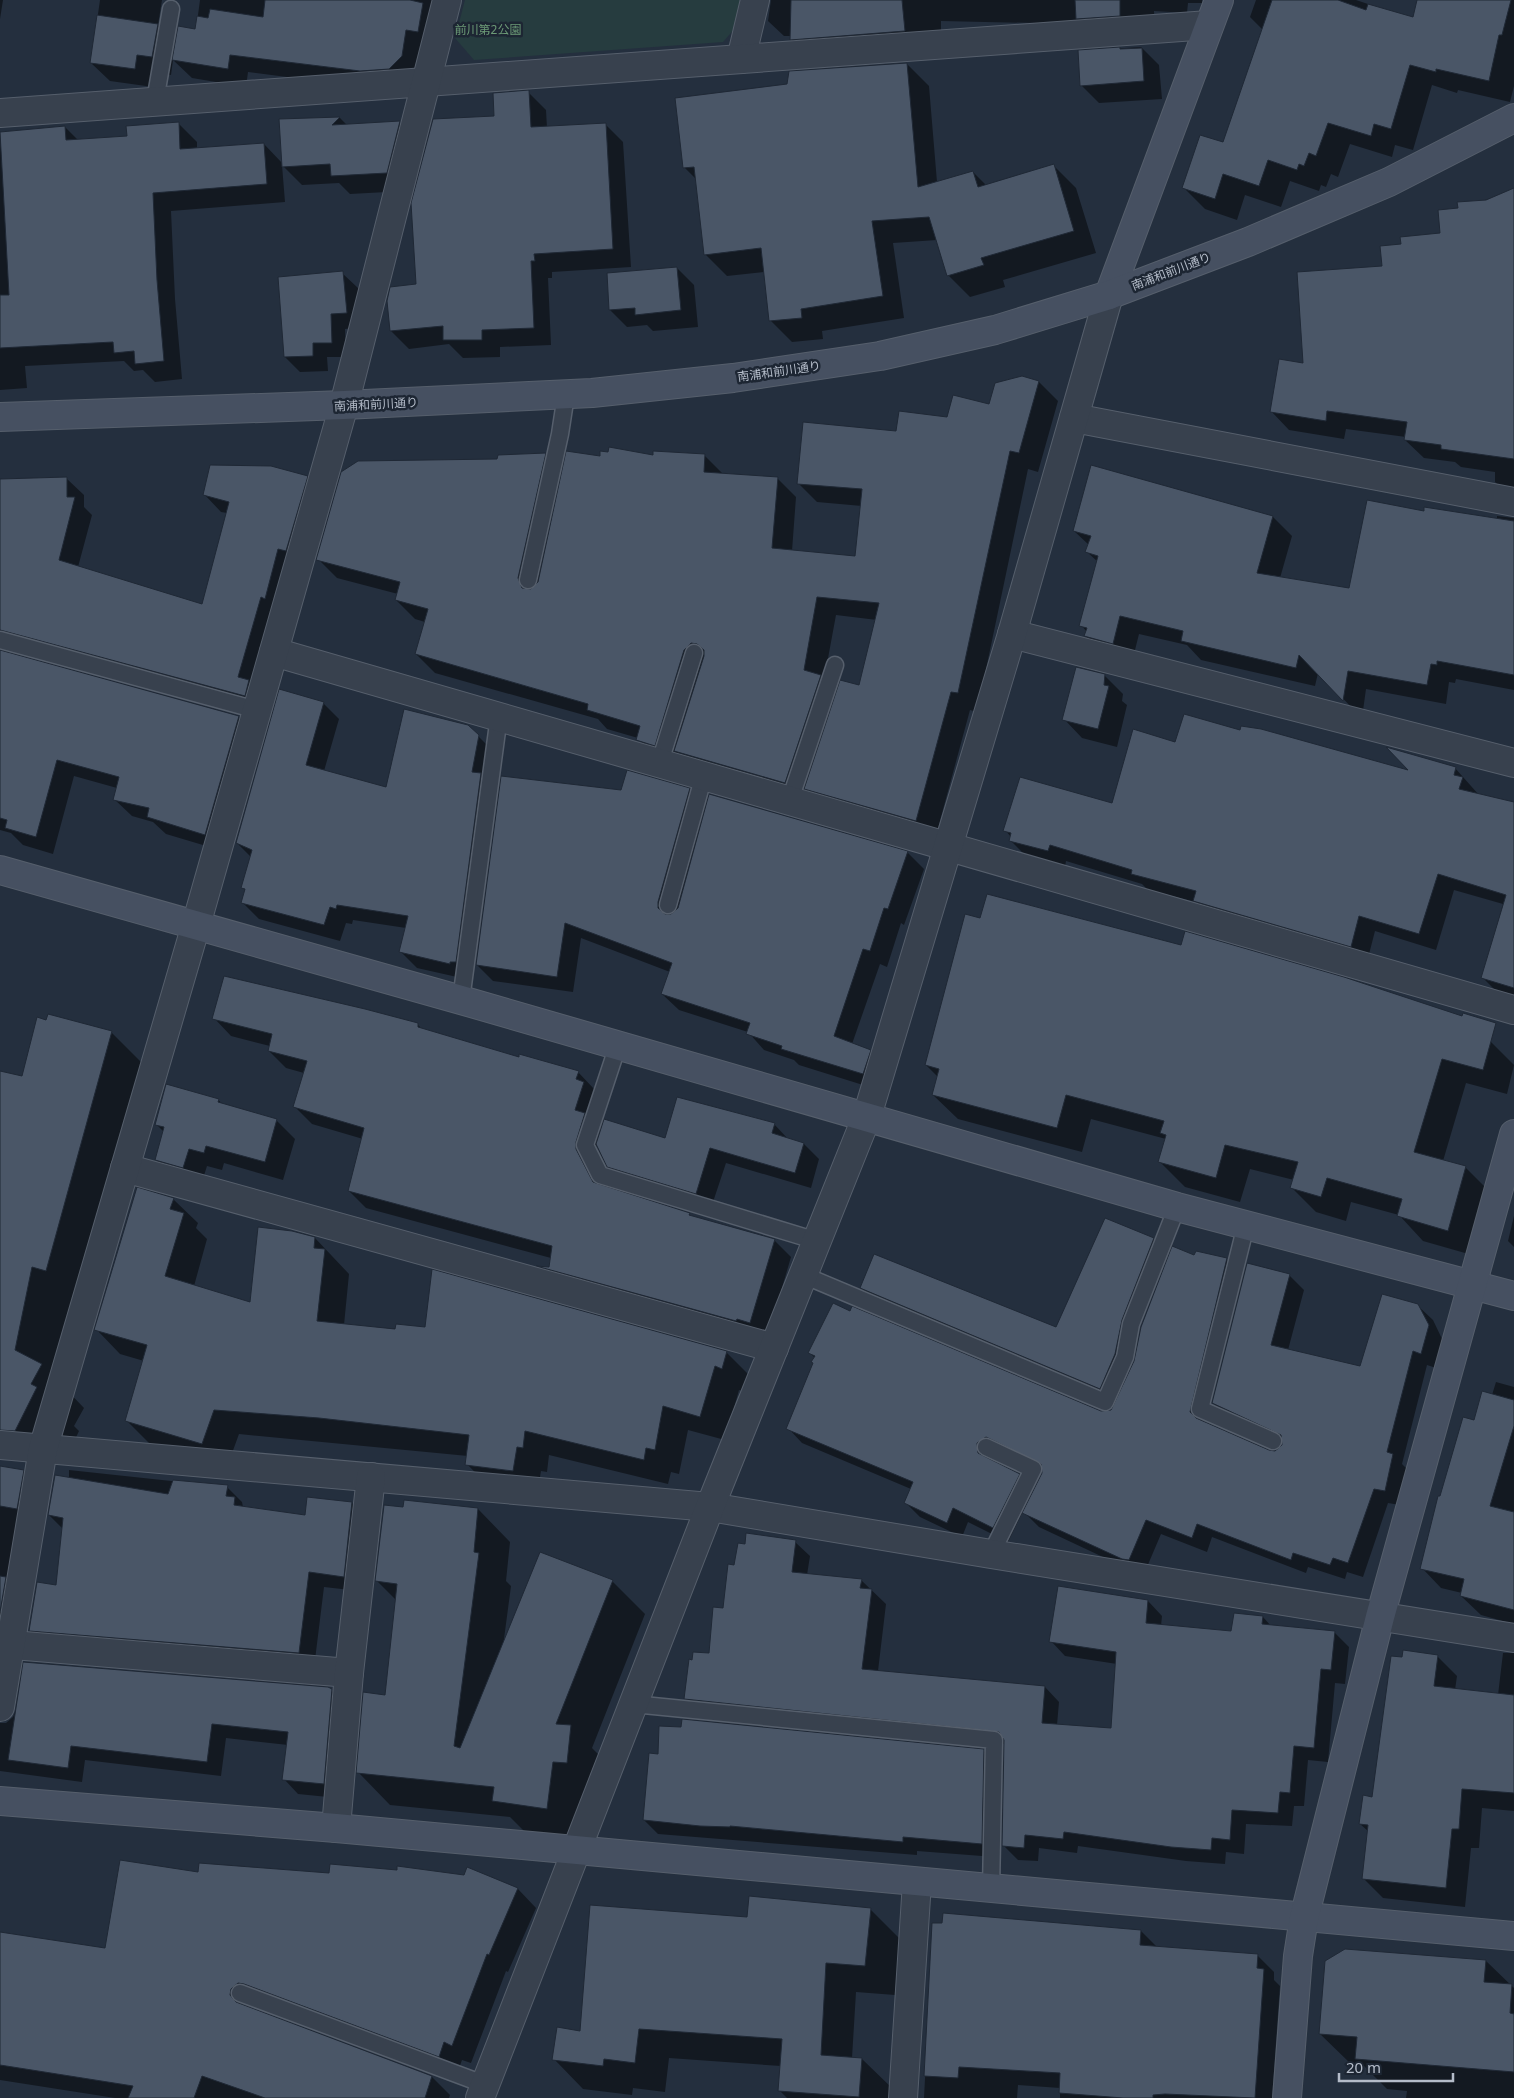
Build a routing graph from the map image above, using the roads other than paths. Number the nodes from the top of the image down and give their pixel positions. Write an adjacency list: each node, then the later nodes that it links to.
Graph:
1 (447, 0): 7 (street)
2 (755, 0): 6 (street)
3 (1219, 0): 5 (street)
4 (171, 9): 8 (lane)
5 (1209, 25): 6 (street); 11 (street)
6 (741, 59): 7 (street)
7 (426, 81): 8 (street); 13 (street)
8 (155, 101): 9 (street)
9 (0, 113)
10 (1514, 118): 11 (street, 南浦和前川通り)
11 (1109, 295): 12 (street, 南浦和前川通り); 15 (street)
12 (566, 395): 13 (street, 南浦和前川通り); 17 (lane)
13 (344, 405): 14 (street, 南浦和前川通り); 20 (street)
14 (0, 417)
15 (1074, 418): 16 (street); 18 (street)
16 (1514, 502)
17 (528, 580)
18 (1012, 634): 26 (street); 29 (street)
19 (0, 640): 23 (lane)
20 (274, 652): 23 (street); 24 (street)
21 (694, 653): 25 (lane)
22 (835, 665): 28 (lane)
23 (257, 710): 32 (street)
24 (499, 716): 25 (street); 33 (lane)
25 (660, 762): 27 (street)
26 (1514, 763)
27 (704, 775): 28 (street); 31 (lane)
28 (790, 800): 29 (street)
29 (949, 846): 34 (street); 36 (street)
30 (0, 870): 32 (street)
31 (668, 905)
32 (196, 925): 33 (street); 38 (street)
33 (461, 1000): 35 (street)
34 (1514, 1010)
35 (618, 1045): 36 (street); 42 (lane)
36 (867, 1116): 40 (street); 42 (street)
37 (1514, 1134): 39 (street)
38 (125, 1168): 46 (street); 50 (street)
39 (1509, 1172): 44 (street)
40 (1177, 1206): 41 (street); 43 (lane)
41 (1246, 1224): 44 (street); 47 (lane)
42 (817, 1241): 43 (street)
43 (803, 1275): 46 (street)
44 (1472, 1284): 45 (street); 54 (street)
45 (1514, 1296)
46 (774, 1348): 52 (street)
47 (1273, 1441)
48 (0, 1445): 50 (street)
49 (986, 1447): 53 (lane)
50 (43, 1448): 51 (street); 56 (street)
51 (371, 1477): 52 (street); 57 (street)
52 (710, 1507): 53 (street); 58 (street)
53 (991, 1554): 54 (street)
54 (1380, 1617): 55 (street); 65 (street)
55 (1514, 1638)
56 (5, 1645): 57 (street); 59 (street)
57 (349, 1673): 61 (street)
58 (633, 1704): 62 (street); 64 (lane)
59 (0, 1707)
60 (0, 1800): 61 (street)
61 (336, 1828): 62 (street)
62 (576, 1850): 63 (street); 68 (street)
63 (917, 1882): 64 (street); 69 (street)
64 (991, 1889): 65 (street)
65 (1304, 1918): 66 (street); 70 (street)
66 (1514, 1936)
67 (240, 1993): 68 (lane)
68 (483, 2091)
69 (903, 2098)
70 (1288, 2098)

